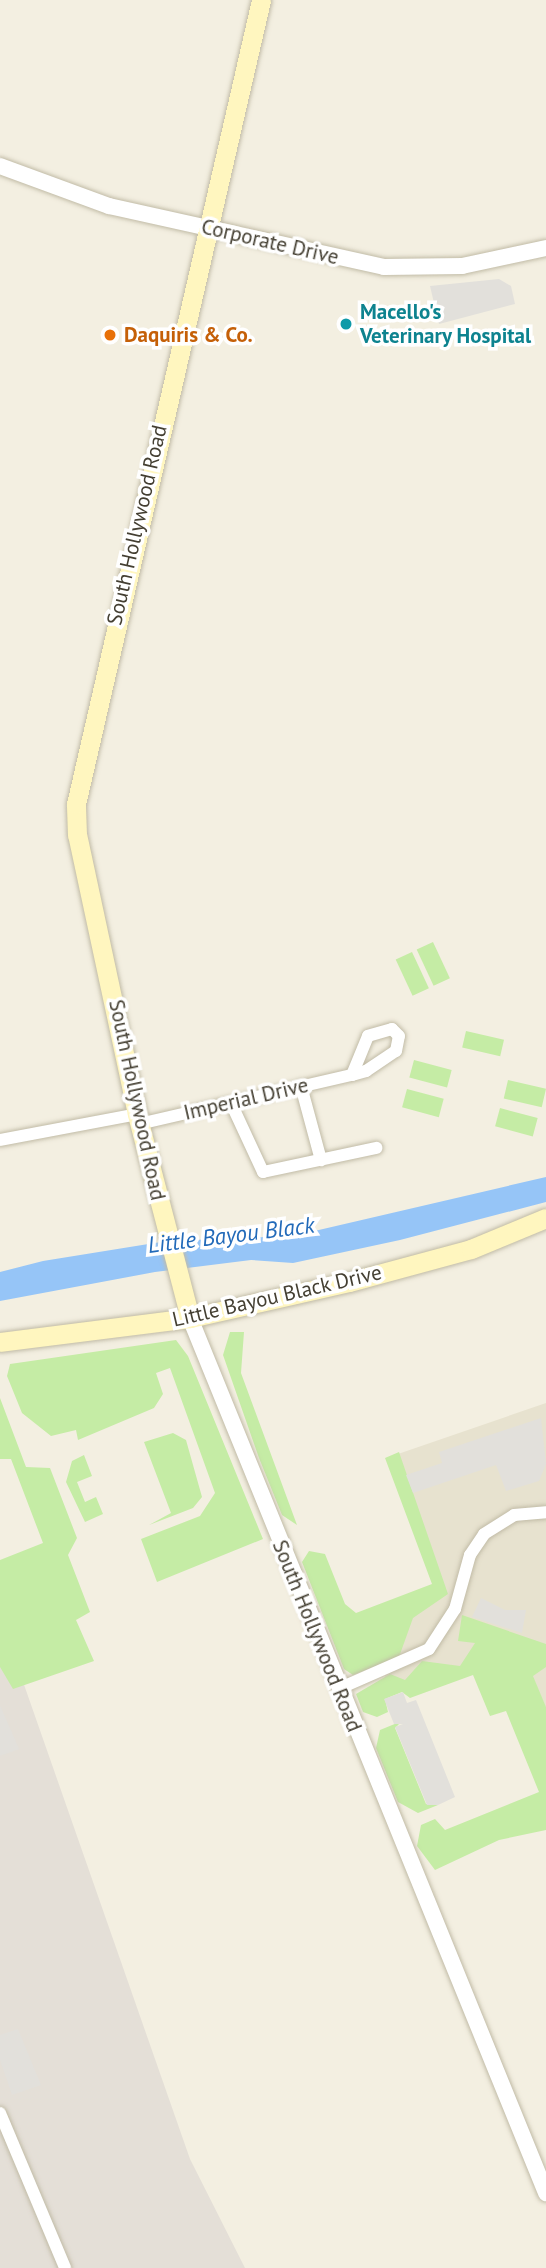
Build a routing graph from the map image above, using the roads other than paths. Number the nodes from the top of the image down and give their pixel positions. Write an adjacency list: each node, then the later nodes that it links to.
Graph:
1 (261, 0): 3 (main road, South Hollywood Road)
2 (0, 166): 3 (street, Corporate Drive)
3 (205, 227): 4 (street, Corporate Drive); 8 (main road, South Hollywood Road)
4 (546, 248)
5 (352, 1075): 6 (street, Imperial Drive)
6 (301, 1086): 7 (street, Imperial Drive); 11 (street)
7 (232, 1103): 8 (street, Imperial Drive); 11 (street)
8 (138, 1119): 9 (street, Imperial Drive); 13 (main road, South Hollywood Road)
9 (0, 1140)
10 (376, 1148): 11 (street)
11 (321, 1160)
12 (546, 1218): 13 (main road, Little Bayou Black Drive)
13 (190, 1318): 14 (main road, Little Bayou Black Drive); 16 (street, South Hollywood Road)
14 (0, 1342)
15 (546, 1512): 16 (street)
16 (338, 1689): 18 (street, South Hollywood Road)
17 (0, 2112): 19 (street)
18 (546, 2193)
19 (65, 2268)

